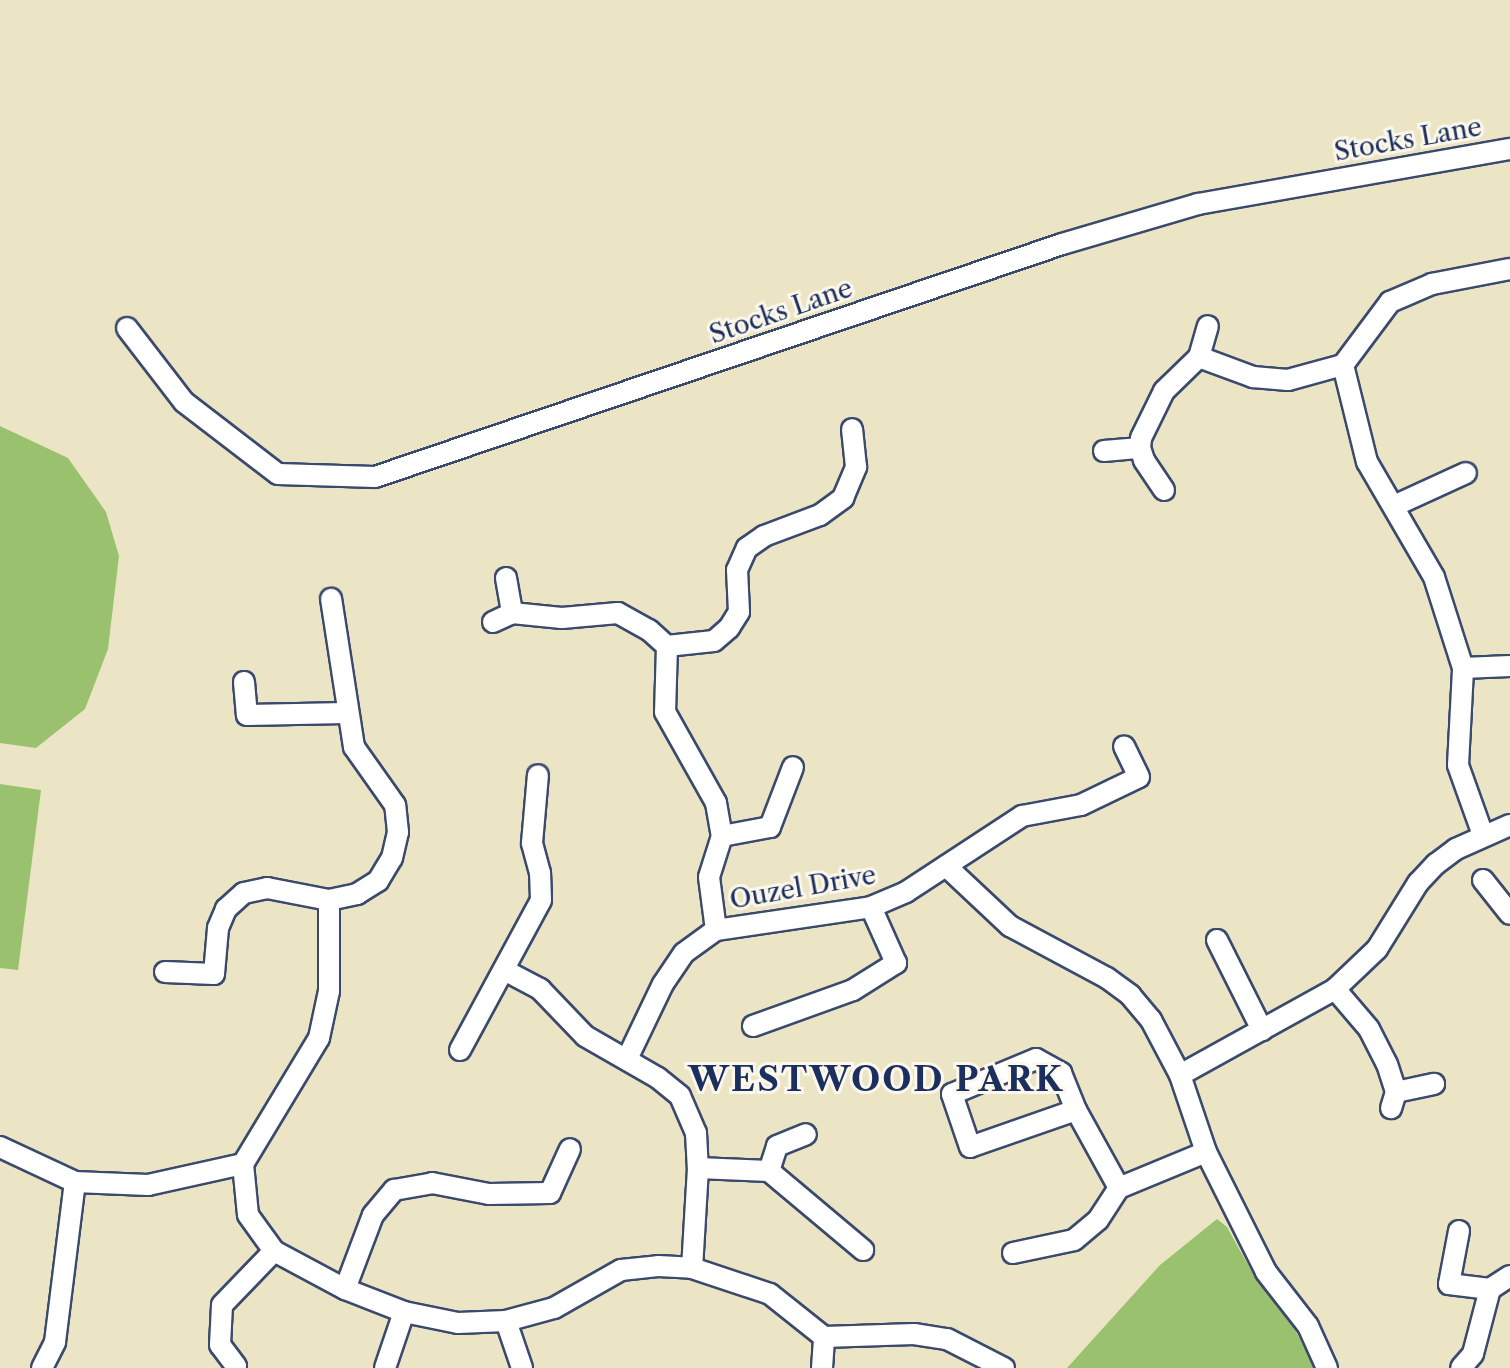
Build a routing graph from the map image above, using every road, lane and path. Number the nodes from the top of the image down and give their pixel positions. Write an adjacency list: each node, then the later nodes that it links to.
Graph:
1 (1510, 149): 4 (street, Stocks Lane)
2 (1510, 269): 6 (street)
3 (1208, 326): 5 (street)
4 (127, 328)
5 (1199, 357): 6 (street); 8 (street)
6 (1343, 365): 12 (street)
7 (852, 429): 17 (street)
8 (1140, 448): 9 (street); 11 (street)
9 (1104, 451)
10 (1466, 473): 12 (street)
11 (1164, 490)
12 (1394, 506): 19 (street)
13 (506, 578): 15 (street)
14 (331, 599): 21 (street)
15 (512, 613): 16 (street); 17 (street)
16 (493, 622)
17 (667, 646): 27 (street)
18 (1510, 666): 19 (street)
19 (1463, 668): 26 (street)
20 (244, 682): 21 (street)
21 (346, 713): 30 (street)
22 (1124, 746): 28 (street, Ouzel Drive)
23 (793, 767): 27 (street)
24 (538, 775): 35 (street)
25 (1510, 825): 26 (street)
26 (1483, 835): 37 (street)
27 (722, 836): 33 (street)
28 (946, 866): 31 (street, Ouzel Drive); 42 (street)
29 (1480, 875): 32 (street)
30 (329, 900): 36 (street); 49 (street)
31 (871, 907): 33 (street, Ouzel Drive); 38 (street)
32 (1510, 914)
33 (716, 930): 41 (street, Ouzel Drive)
34 (1217, 940): 39 (street)
35 (504, 970): 40 (street); 41 (street)
36 (165, 972)
37 (1335, 989): 39 (street); 43 (street)
38 (753, 1026)
39 (1262, 1030): 42 (street)
40 (460, 1050)
41 (627, 1059): 50 (street)
42 (1180, 1075): 48 (street)
43 (1434, 1084)
44 (1076, 1110): 44 (street); 53 (street)
45 (806, 1134): 51 (street)
46 (0, 1147): 52 (street)
47 (570, 1149): 60 (street)
48 (1206, 1152): 53 (street); 71 (street)
49 (243, 1164): 52 (street); 56 (street)
50 (698, 1168): 51 (street); 58 (street)
51 (769, 1171): 55 (street)
52 (75, 1182): 66 (street)
53 (1119, 1188): 57 (street)
54 (1459, 1231): 61 (street)
55 (863, 1250)
56 (274, 1251): 60 (street); 65 (street)
57 (1013, 1253)
58 (692, 1268): 63 (street); 64 (street)
59 (1510, 1276): 61 (street)
60 (345, 1289): 62 (street)
61 (1490, 1289): 72 (street)
62 (404, 1312): 63 (street); 67 (street)
63 (506, 1321): 68 (street)
64 (824, 1337): 69 (street); 70 (street)
65 (236, 1366)
66 (42, 1368)
67 (385, 1368)
68 (522, 1368)
69 (822, 1368)
70 (1004, 1368)
71 (1327, 1368)
72 (1461, 1368)

